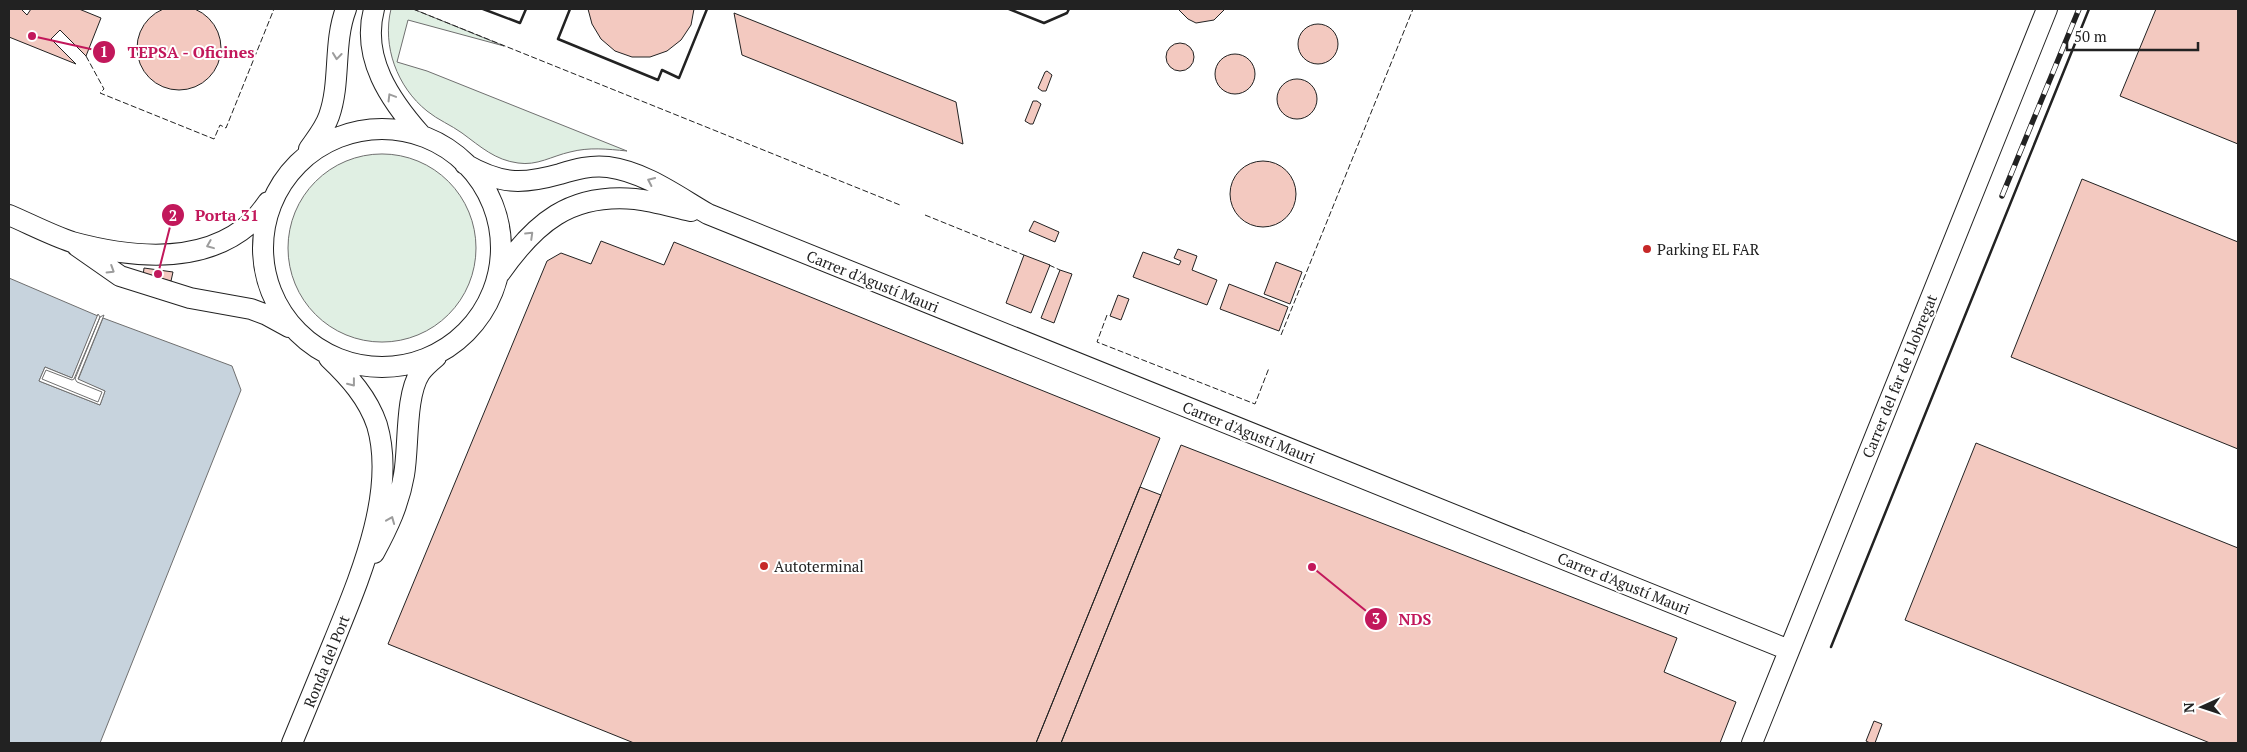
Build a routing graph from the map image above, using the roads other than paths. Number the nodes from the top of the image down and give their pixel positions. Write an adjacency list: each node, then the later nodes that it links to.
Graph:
1 (346, 9): 5 (street, one-way to 5)
2 (374, 9): 4 (street, one-way to 2)
3 (2047, 9): 16 (street, Carrer del far de Llobregat)
4 (421, 135): 5 (street); 6 (street)
5 (305, 156): 7 (street)
6 (465, 164): 8 (street, one-way to 6); 11 (street)
7 (275, 194): 10 (street, one-way to 10); 12 (street)
8 (708, 214): 11 (street, one-way to 8); 16 (street, Carrer d'Agustí Mauri)
9 (9, 215): 10 (street)
10 (72, 241): 12 (street, one-way to 12)
11 (500, 273): 14 (street)
12 (298, 332): 13 (street)
13 (318, 348): 14 (street); 15 (street, one-way to 15)
14 (439, 354): 15 (street, one-way to 14)
15 (360, 578): 17 (street, Ronda del Port)
16 (1789, 650): 18 (street, Carrer del far de Llobregat)
17 (292, 743)
18 (1752, 743)

